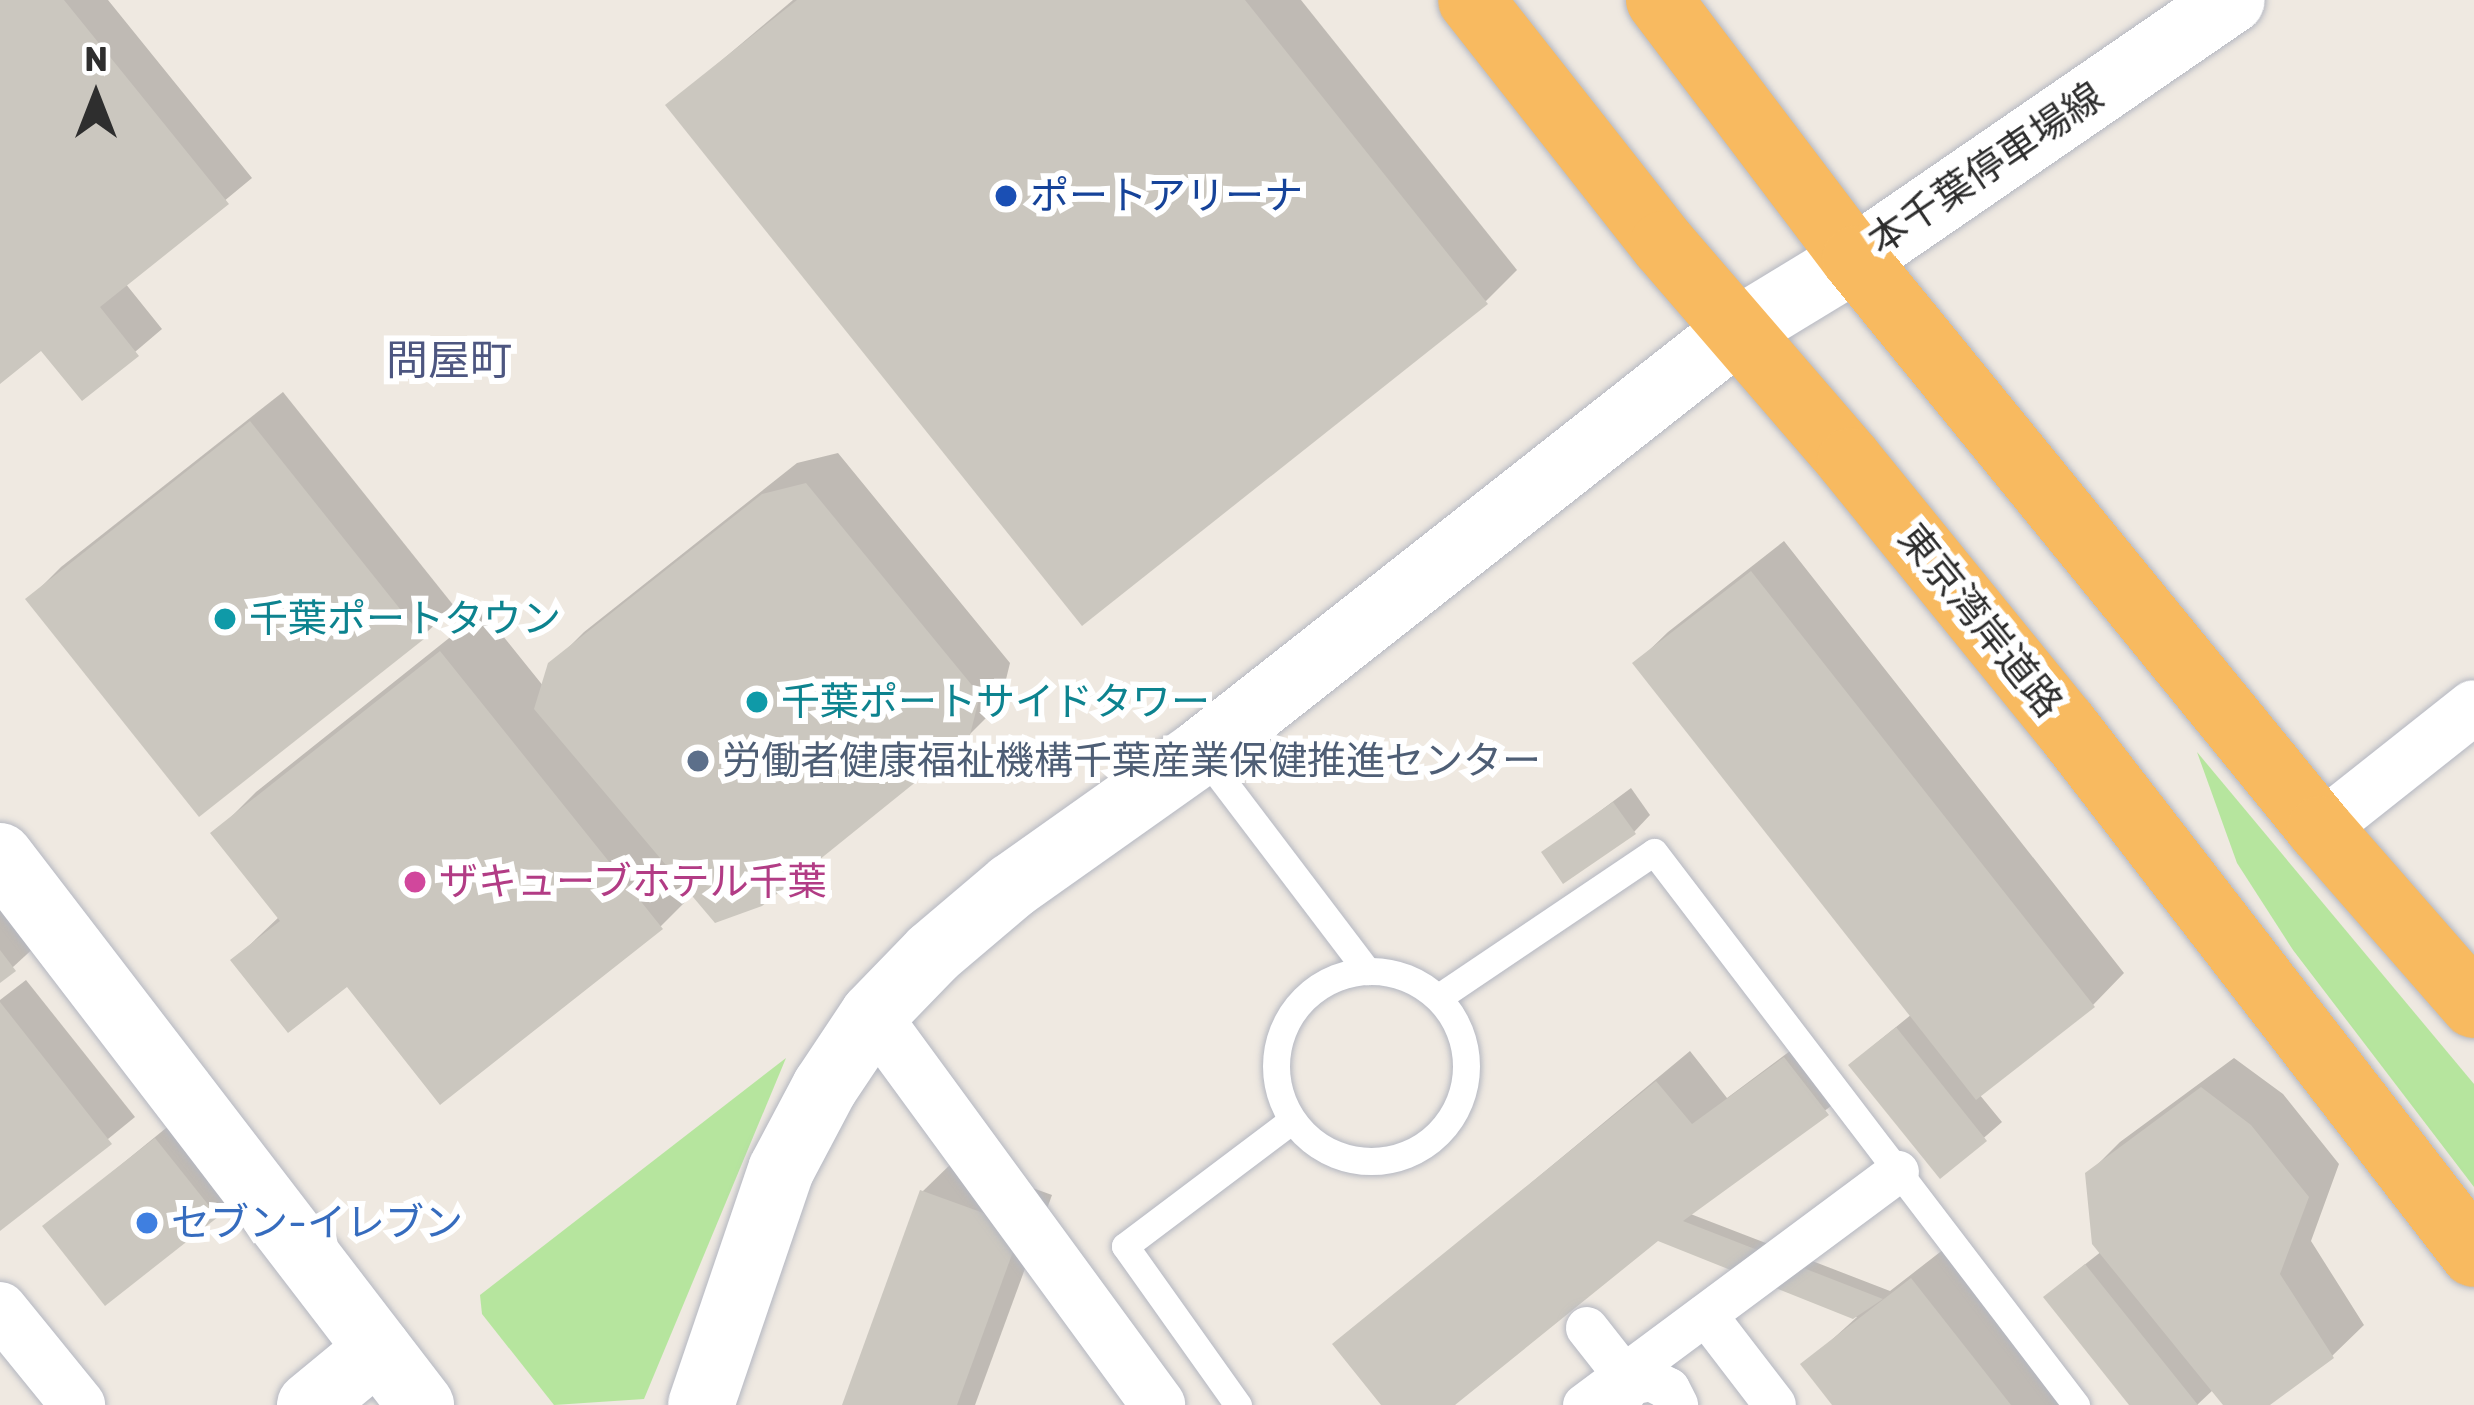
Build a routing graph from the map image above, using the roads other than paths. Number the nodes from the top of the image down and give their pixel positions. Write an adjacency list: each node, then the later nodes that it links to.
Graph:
1 (1471, 0): 5 (highway, 東京湾岸道路)
2 (1659, 0): 4 (highway)
3 (2232, 0): 4 (street, 本千葉停車場線)
4 (1855, 259): 5 (street, 本千葉停車場線); 8 (highway)
5 (1736, 332): 7 (street, 本千葉停車場線); 16 (highway, 東京湾岸道路)
6 (2474, 707): 8 (street)
7 (1201, 752): 10 (lane); 13 (street, 本千葉停車場線)
8 (2320, 829): 12 (highway)
9 (0, 856): 20 (street)
10 (1367, 971): 11 (lane); 14 (lane)
11 (1439, 997): 14 (lane); 15 (lane)
12 (2474, 1005)
13 (873, 1016): 26 (street, 本千葉停車場線); 27 (street)
14 (1292, 1120): 28 (lane)
15 (1898, 1172): 18 (street); 33 (lane)
16 (2474, 1255)
17 (0, 1310): 23 (street)
18 (1706, 1315): 21 (street); 22 (street)
19 (1587, 1328): 22 (street)
20 (378, 1349): 24 (street); 25 (street)
21 (1742, 1361): 31 (street); 32 (street)
22 (1624, 1388): 29 (street); 30 (street)
23 (78, 1405)
24 (310, 1405)
25 (421, 1405)
26 (700, 1405)
27 (1158, 1405)
28 (1238, 1405)
29 (1584, 1405)
30 (1677, 1405)
31 (1739, 1405)
32 (1775, 1405)
33 (2076, 1405)

